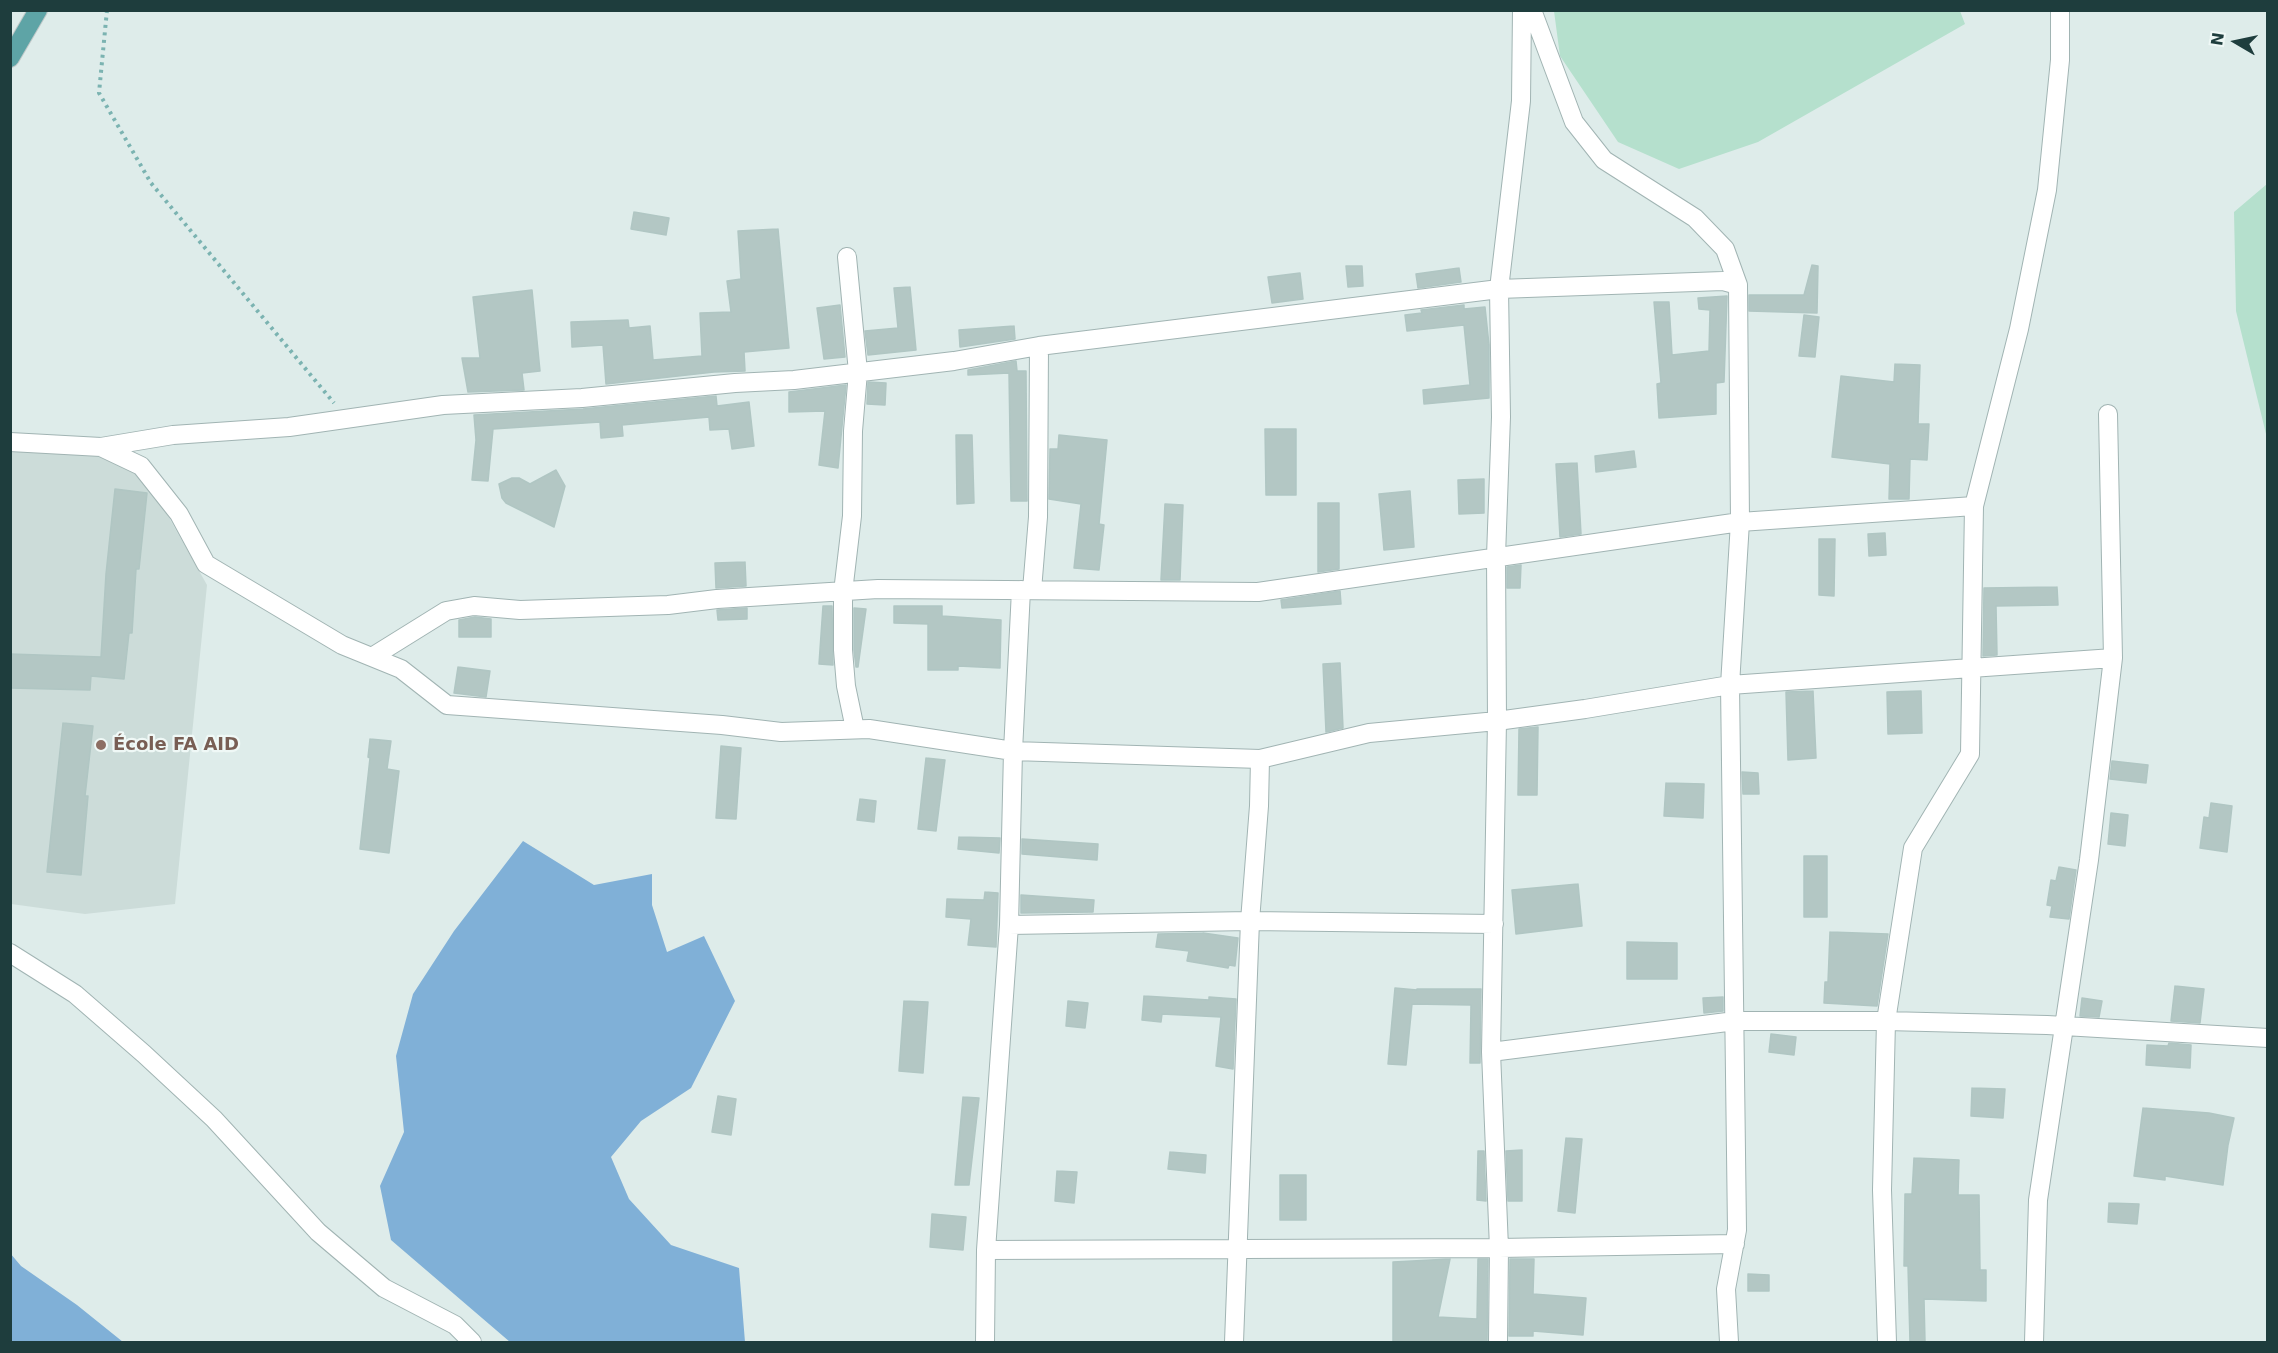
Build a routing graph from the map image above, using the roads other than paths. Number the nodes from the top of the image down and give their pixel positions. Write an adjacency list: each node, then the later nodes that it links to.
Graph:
1 (38, 10): 5 (main road)
2 (1522, 10): 8 (street)
3 (1532, 10): 7 (street)
4 (2060, 10): 14 (street)
5 (10, 58)
6 (847, 257): 10 (street)
7 (1738, 285): 8 (street); 15 (street)
8 (1499, 289): 9 (street); 16 (street)
9 (1039, 346): 10 (street); 17 (street)
10 (858, 372): 13 (street); 18 (street)
11 (2108, 414): 20 (street)
12 (10, 442): 13 (street)
13 (101, 447): 19 (street)
14 (1974, 506): 15 (street); 21 (street)
15 (1740, 522): 16 (street); 22 (street)
16 (1496, 556): 17 (street); 23 (street)
17 (1027, 590): 18 (street); 25 (street)
18 (843, 592): 19 (street); 24 (street)
19 (372, 657): 24 (street)
20 (2113, 658): 21 (street); 33 (street)
21 (1972, 669): 22 (street); 32 (street)
22 (1730, 685): 23 (street); 31 (street)
23 (1497, 721): 26 (street); 28 (street)
24 (855, 729): 25 (street)
25 (1013, 751): 26 (street); 29 (street)
26 (1260, 759): 27 (street)
27 (1250, 921): 28 (street); 29 (street); 38 (street)
28 (1494, 924): 35 (street)
29 (1009, 926): 39 (street)
30 (10, 953): 40 (street)
31 (1735, 1021): 32 (street); 35 (street); 36 (street)
32 (1886, 1021): 33 (street); 45 (street)
33 (2063, 1026): 34 (street); 46 (street)
34 (2268, 1038)
35 (1491, 1052): 37 (street)
36 (1735, 1244): 37 (street); 44 (street)
37 (1499, 1248): 38 (street); 43 (street)
38 (1239, 1249): 39 (street); 42 (street)
39 (986, 1250): 41 (street)
40 (472, 1342)
41 (985, 1342)
42 (1234, 1342)
43 (1497, 1342)
44 (1729, 1342)
45 (1887, 1342)
46 (2034, 1342)

